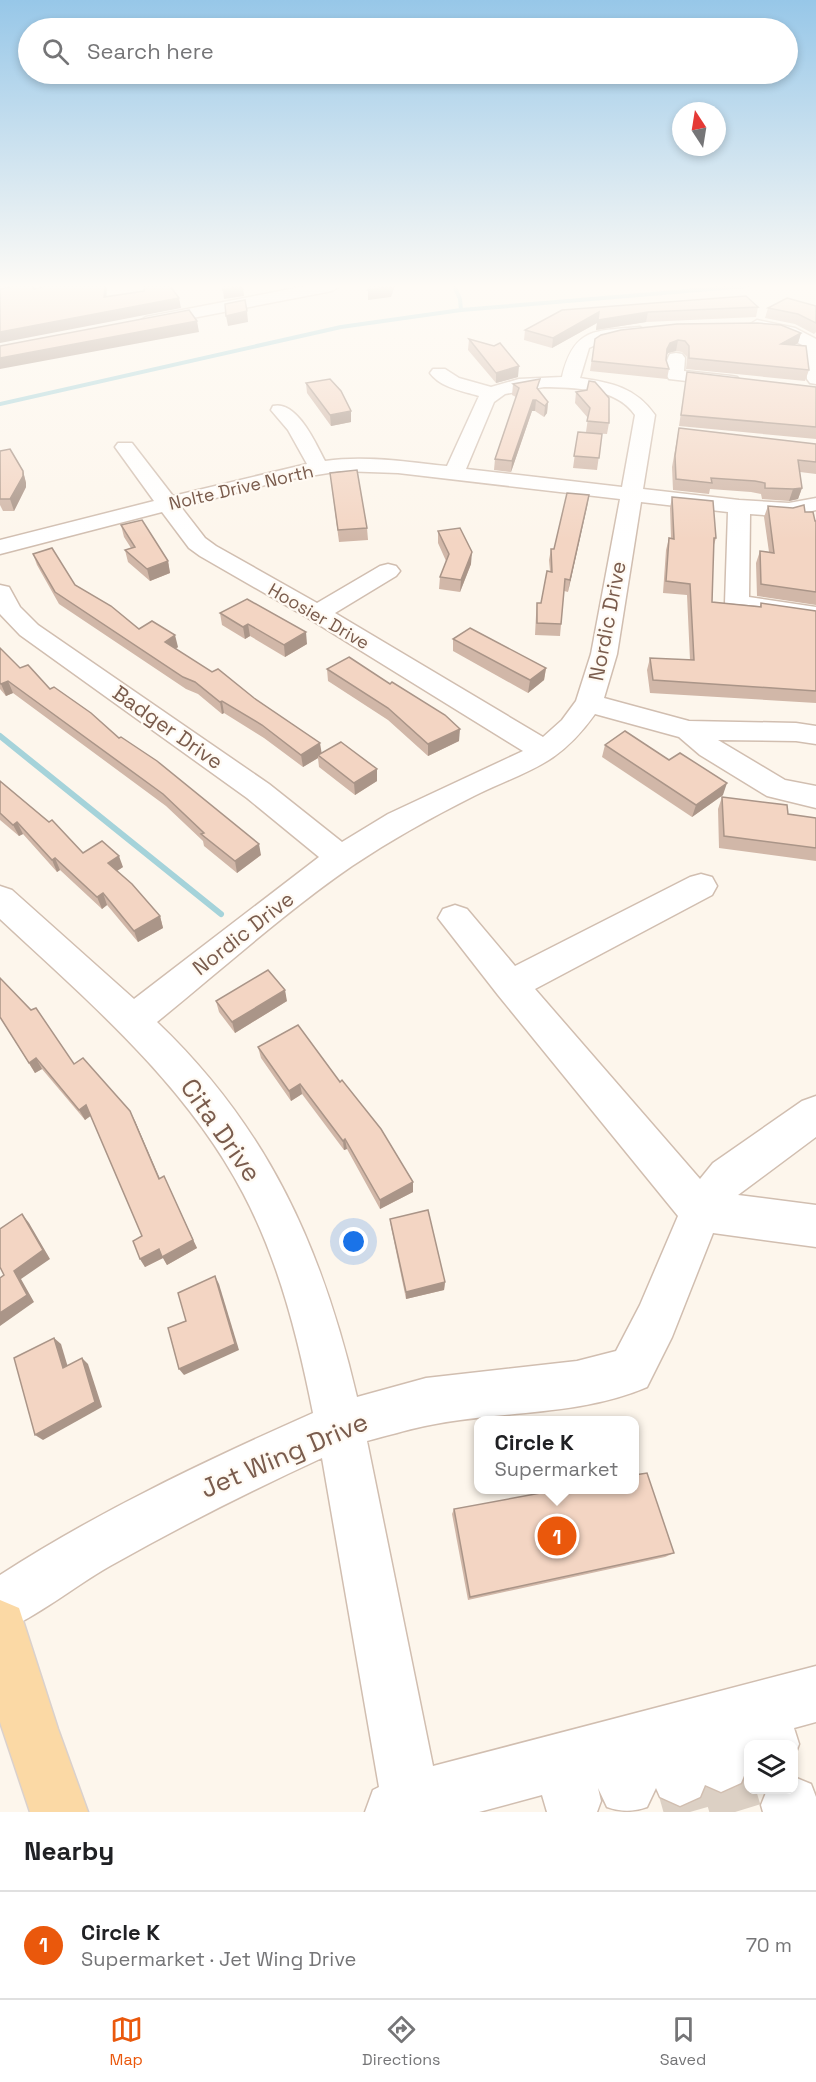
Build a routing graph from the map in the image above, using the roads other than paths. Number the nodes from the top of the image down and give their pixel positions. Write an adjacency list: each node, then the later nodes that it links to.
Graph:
1 (573, 371): 6 (street)
2 (813, 371): 7 (street)
3 (675, 373): 5 (street)
4 (439, 374): 8 (street)
5 (746, 383)
6 (569, 384): 8 (street, Nordic Drive); 13 (street, Nordic Drive)
7 (812, 386)
8 (490, 393): 12 (street)
9 (280, 410): 11 (street)
10 (124, 447): 14 (street, Hoosier Drive)
11 (319, 468): 12 (street, Nolte Drive North); 14 (street, Nolte Drive North)
12 (454, 473): 13 (street, Nolte Drive North)
13 (630, 495): 16 (street, Nolte Drive North); 22 (street, Nordic Drive)
14 (168, 504): 17 (street, Nolte Drive North); 20 (street, Hoosier Drive)
15 (816, 504): 16 (street, Nolte Drive North)
16 (739, 507): 21 (street)
17 (0, 547)
18 (388, 571): 20 (street)
19 (0, 592): 27 (street, Badger Drive)
20 (317, 613): 25 (street, Hoosier Drive)
21 (816, 614)
22 (589, 703): 23 (street); 25 (street, Nordic Drive)
23 (689, 729): 24 (street); 26 (street)
24 (816, 735)
25 (545, 751): 27 (street, Nordic Drive)
26 (816, 797)
27 (341, 858): 32 (street, Nordic Drive)
28 (701, 886): 31 (street)
29 (0, 899): 32 (street, Cita Drive)
30 (455, 918): 31 (street)
31 (510, 985): 34 (street)
32 (132, 1021): 36 (street, Cita Drive)
33 (816, 1114): 34 (street)
34 (701, 1211): 35 (street); 36 (street, Jet Wing Drive)
35 (816, 1226)
36 (340, 1425): 37 (street, Jet Wing Drive); 41 (street, Cita Drive)
37 (0, 1606)
38 (0, 1627): 42 (main road)
39 (815, 1698): 40 (street)
40 (694, 1748): 41 (street)
41 (406, 1808)
42 (59, 1812)

